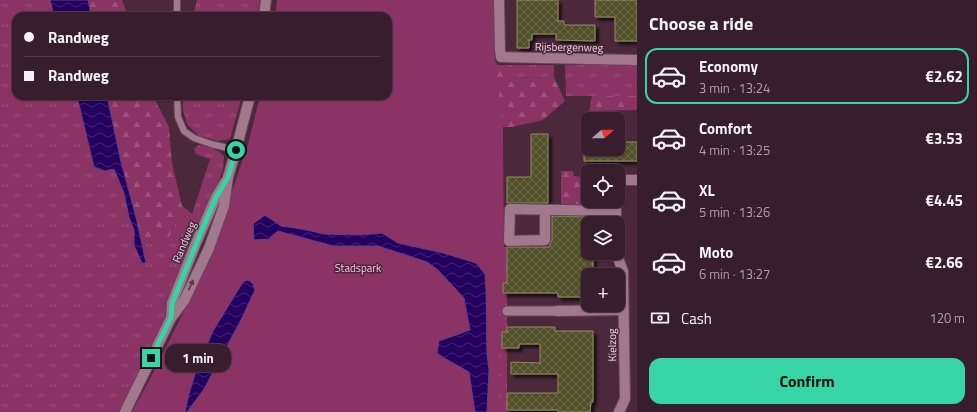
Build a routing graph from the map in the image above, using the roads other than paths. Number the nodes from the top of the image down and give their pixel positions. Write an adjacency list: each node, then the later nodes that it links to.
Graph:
1 (177, 0): 4 (lane)
2 (266, 0): 5 (street)
3 (499, 0): 6 (street, Rijsbergenweg)
4 (177, 12)
5 (264, 12)
6 (637, 60)
7 (177, 100): 9 (lane)
8 (249, 100): 9 (street, Randweg)
9 (236, 150): 10 (street, Randweg)
10 (228, 177): 19 (street, Randweg); 19 (street, Randweg, one-way to 10)
11 (625, 180): 12 (street)
12 (637, 180)
13 (581, 208): 14 (street)
14 (545, 210): 14 (street)
15 (507, 311): 16 (street)
16 (557, 311): 17 (street)
17 (581, 311)
18 (623, 312): 21 (street, Kielzog)
19 (171, 318): 20 (street, Randweg)
20 (125, 412)
21 (619, 412)

